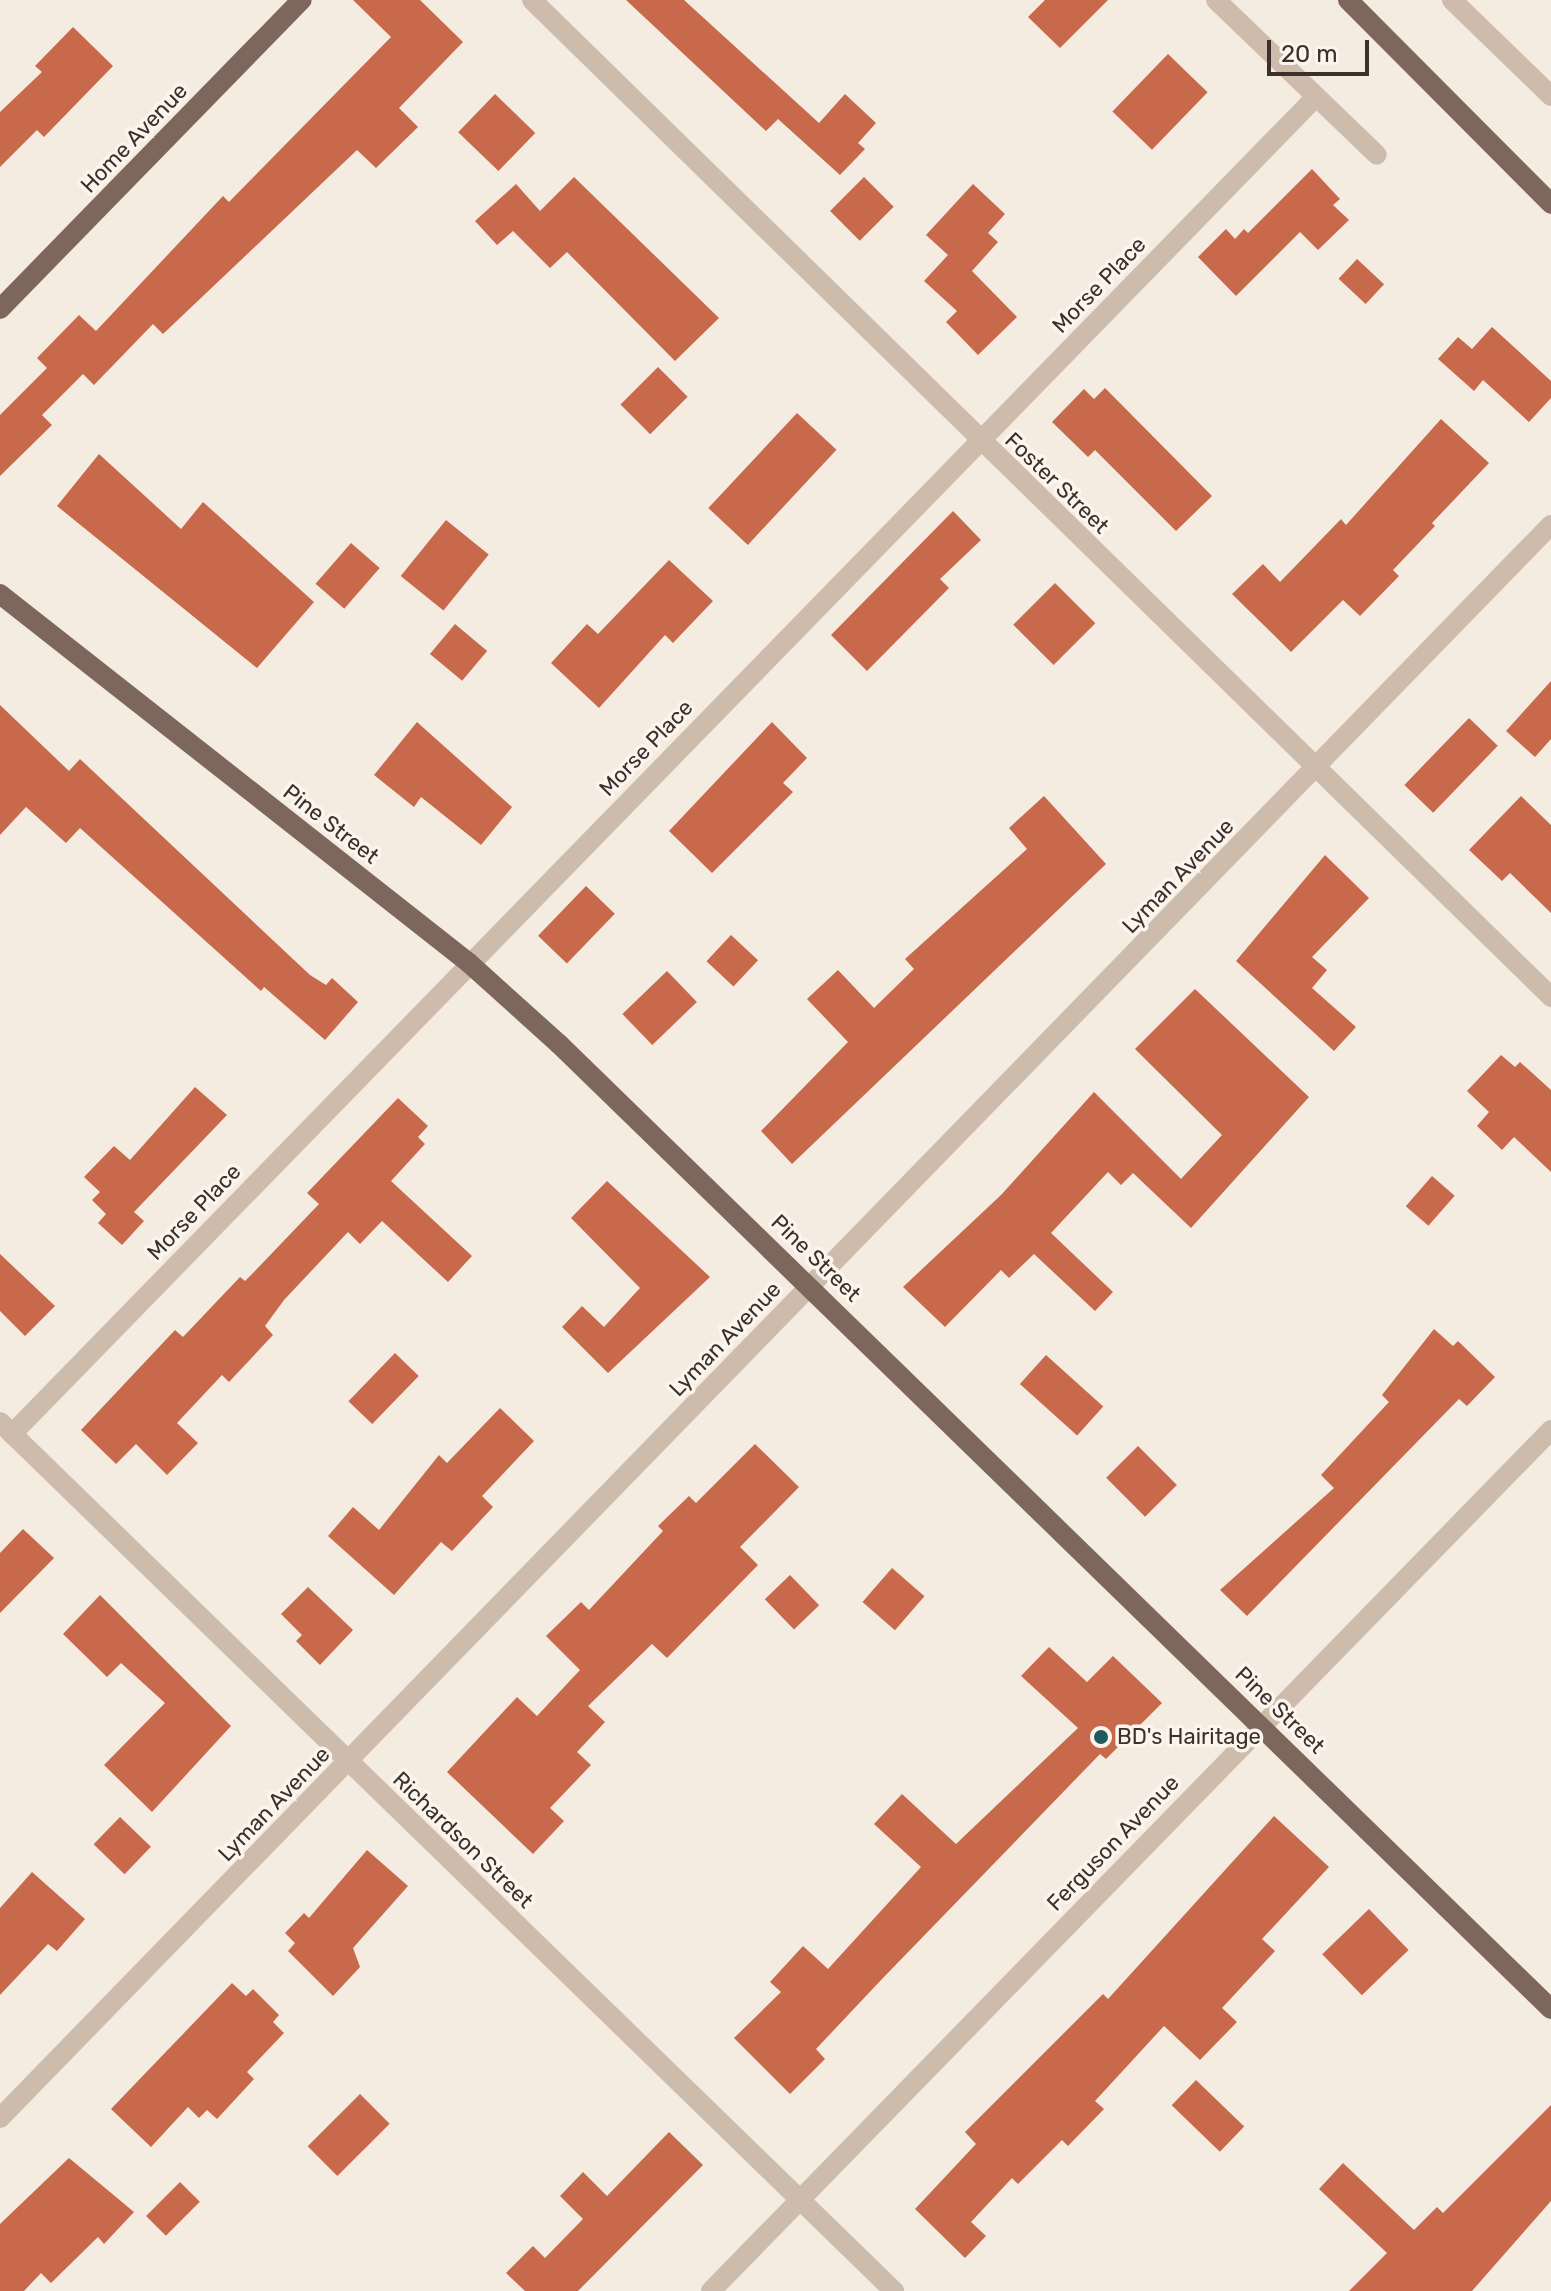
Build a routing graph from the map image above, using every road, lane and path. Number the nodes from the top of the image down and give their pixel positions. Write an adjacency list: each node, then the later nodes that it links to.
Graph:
1 (302, 0): 10 (main road, Home Avenue)
2 (532, 0): 11 (street, Foster Street)
3 (1216, 0): 7 (street)
4 (1348, 0): 9 (main road)
5 (1452, 0): 6 (street)
6 (1551, 96)
7 (1316, 97): 8 (street); 11 (street, Morse Place)
8 (1377, 155)
9 (1551, 204)
10 (0, 309)
11 (979, 441): 14 (street, Foster Street); 15 (street, Morse Place)
12 (1551, 525): 14 (street, Lyman Avenue)
13 (0, 594): 15 (main road, Pine Street)
14 (1316, 769): 16 (street, Foster Street); 17 (street, Lyman Avenue)
15 (469, 963): 17 (main road, Pine Street); 18 (street, Morse Place)
16 (1551, 997)
17 (811, 1286): 20 (main road, Pine Street); 21 (street, Lyman Avenue)
18 (6, 1428): 21 (street, Richardson Street)
19 (1551, 1430): 20 (street, Ferguson Avenue)
20 (1260, 1725): 22 (main road, Pine Street); 24 (street, Ferguson Avenue)
21 (349, 1762): 23 (street, Lyman Avenue); 24 (street, Richardson Street)
22 (1551, 2009)
23 (0, 2118)
24 (800, 2200): 25 (street, Ferguson Avenue); 26 (street, Richardson Street)
25 (711, 2291)
26 (894, 2291)

